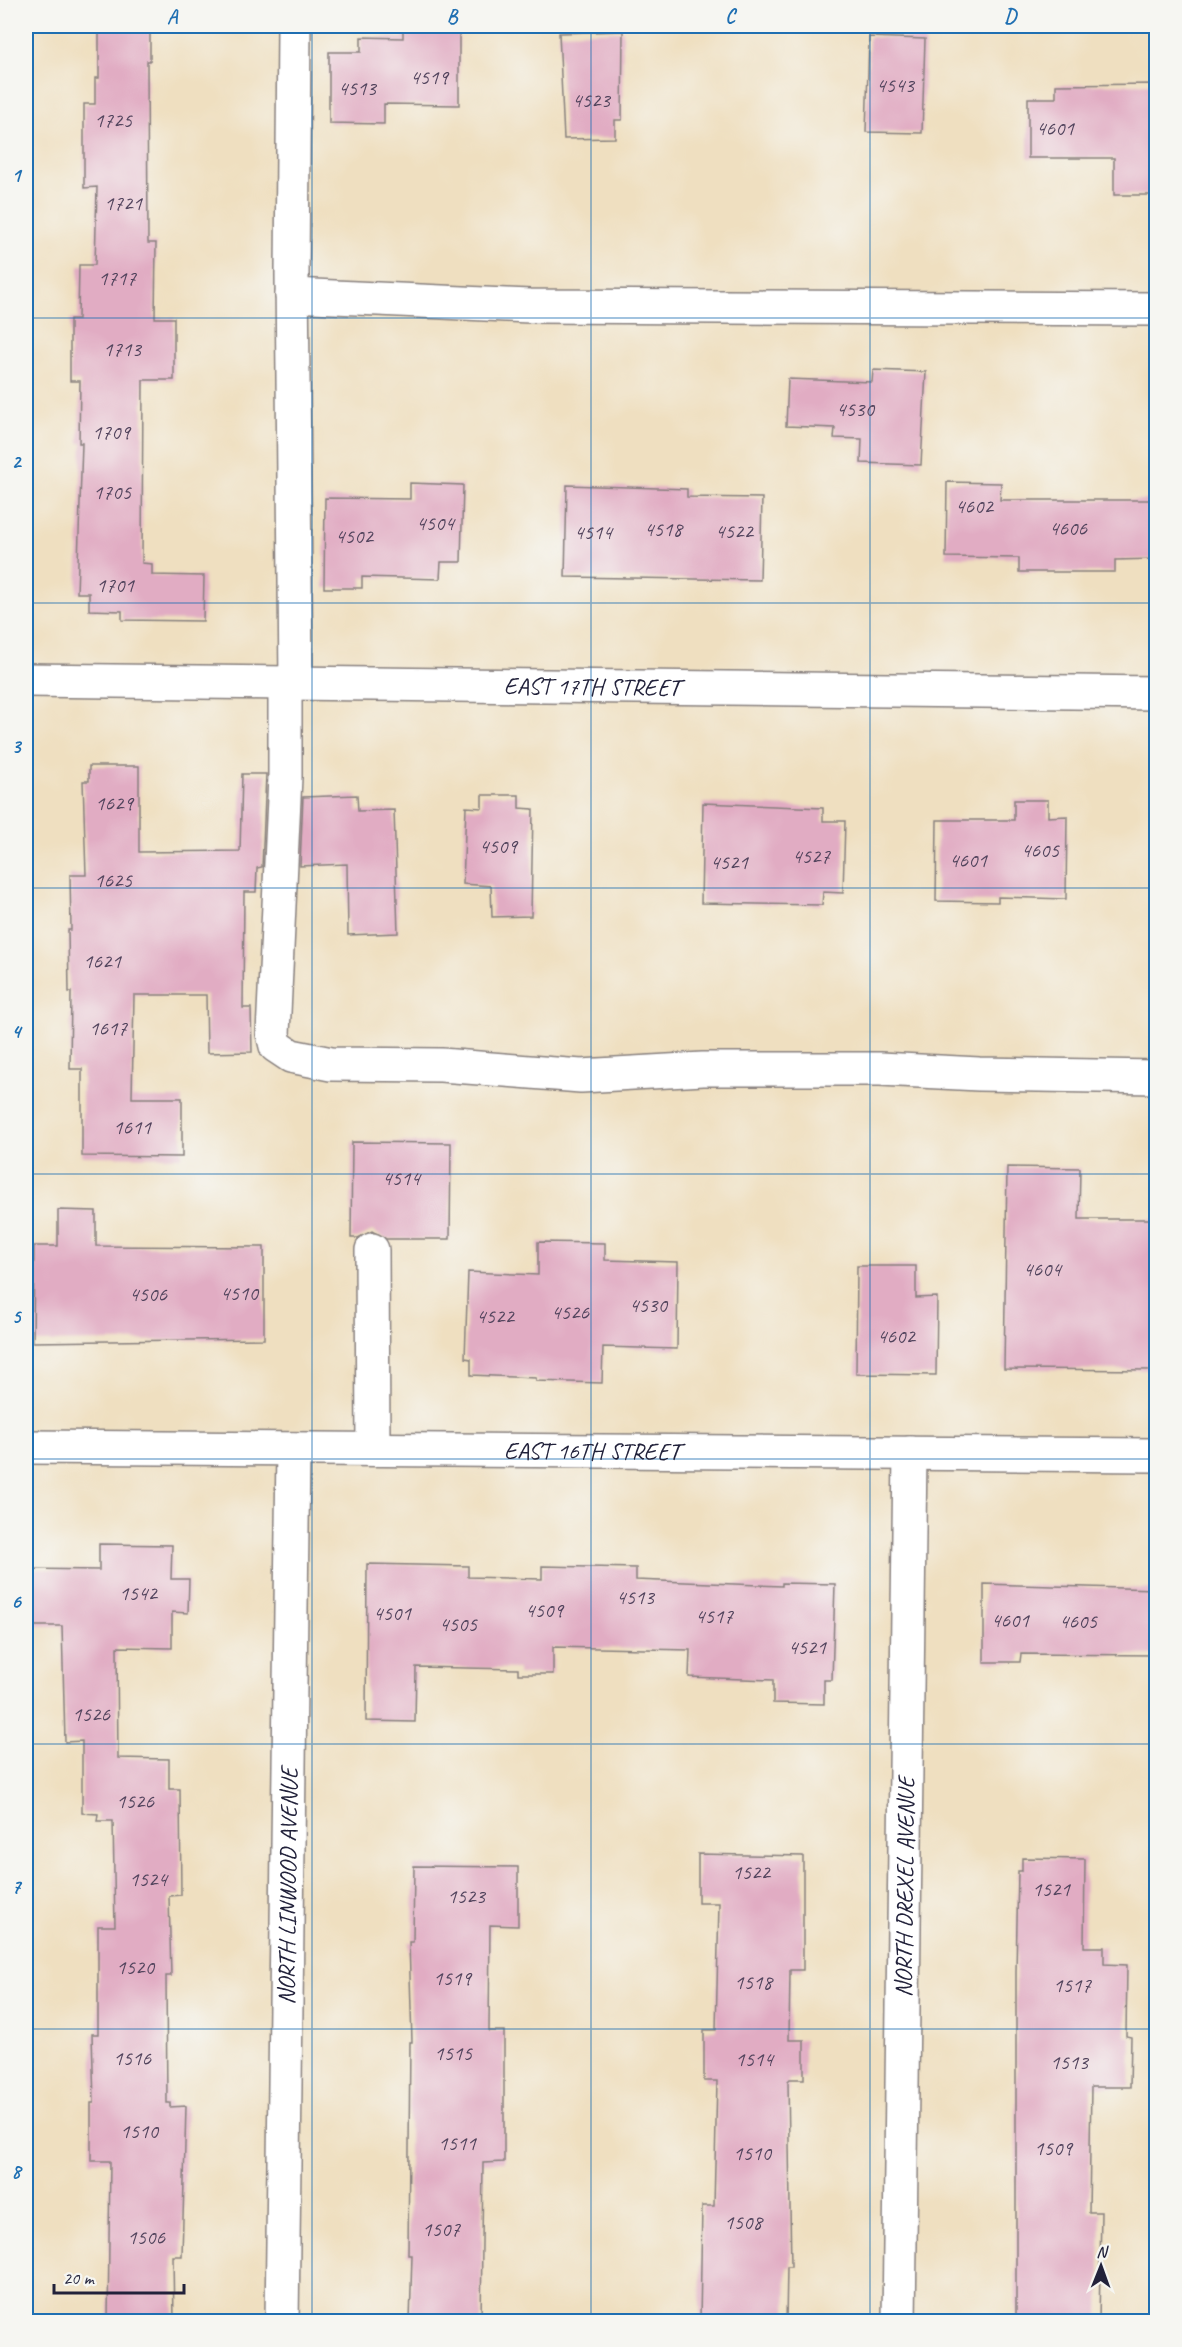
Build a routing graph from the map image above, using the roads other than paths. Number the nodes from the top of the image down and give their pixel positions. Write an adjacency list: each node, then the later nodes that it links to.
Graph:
1 (294, 26): 2 (street)
2 (292, 295): 3 (street); 5 (street)
3 (1156, 309)
4 (26, 680): 5 (street, EAST 17TH STREET)
5 (290, 682): 6 (street, EAST 17TH STREET); 7 (street)
6 (1156, 693)
7 (1156, 1077)
8 (372, 1250): 11 (street)
9 (26, 1447): 10 (street, EAST 16TH STREET)
10 (293, 1449): 11 (street, EAST 16TH STREET); 14 (street, NORTH LINWOOD AVENUE)
11 (374, 1449): 12 (street, EAST 16TH STREET)
12 (910, 1453): 13 (street, EAST 16TH STREET); 15 (street, NORTH DREXEL AVENUE)
13 (1156, 1455)
14 (282, 2322)
15 (899, 2322)

